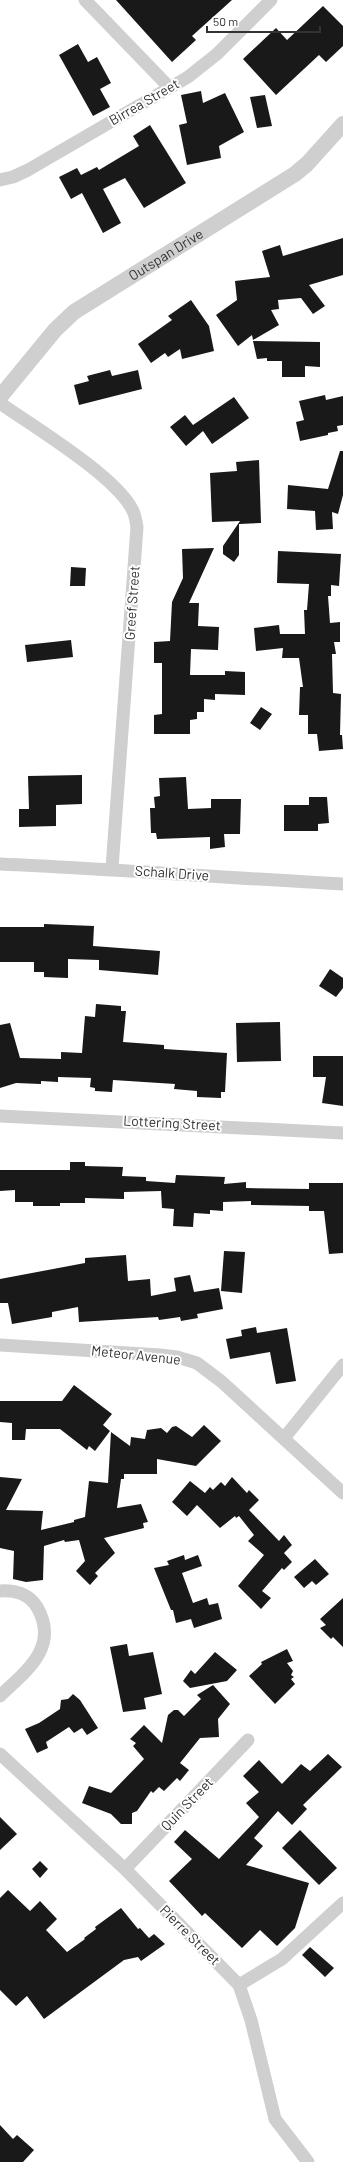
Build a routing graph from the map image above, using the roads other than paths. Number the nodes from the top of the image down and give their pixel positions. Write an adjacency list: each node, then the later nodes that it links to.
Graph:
1 (85, 0): 3 (street)
2 (271, 0): 3 (street, Birrea Street)
3 (169, 87): 5 (street, Birrea Street)
4 (343, 124): 6 (street, Outspan Drive)
5 (0, 180)
6 (0, 396)
7 (0, 403): 9 (street, Greef Street)
8 (0, 864): 9 (street, Schalk Drive)
9 (112, 868): 10 (street, Schalk Drive)
10 (343, 884)
11 (0, 1116): 12 (street, Lottering Street)
12 (343, 1133)
13 (0, 1345): 15 (street, Meteor Avenue)
14 (343, 1365): 15 (street)
15 (284, 1437): 16 (street, Meteor Avenue)
16 (343, 1493)
17 (0, 1591): 18 (street)
18 (0, 1696)
19 (248, 1740): 21 (street, Quin Street)
20 (0, 1754): 21 (street, Pierre Street)
21 (125, 1869): 23 (street, Pierre Street)
22 (343, 1903): 23 (street)
23 (239, 1985): 24 (street, Pierre Street)
24 (308, 2162)

